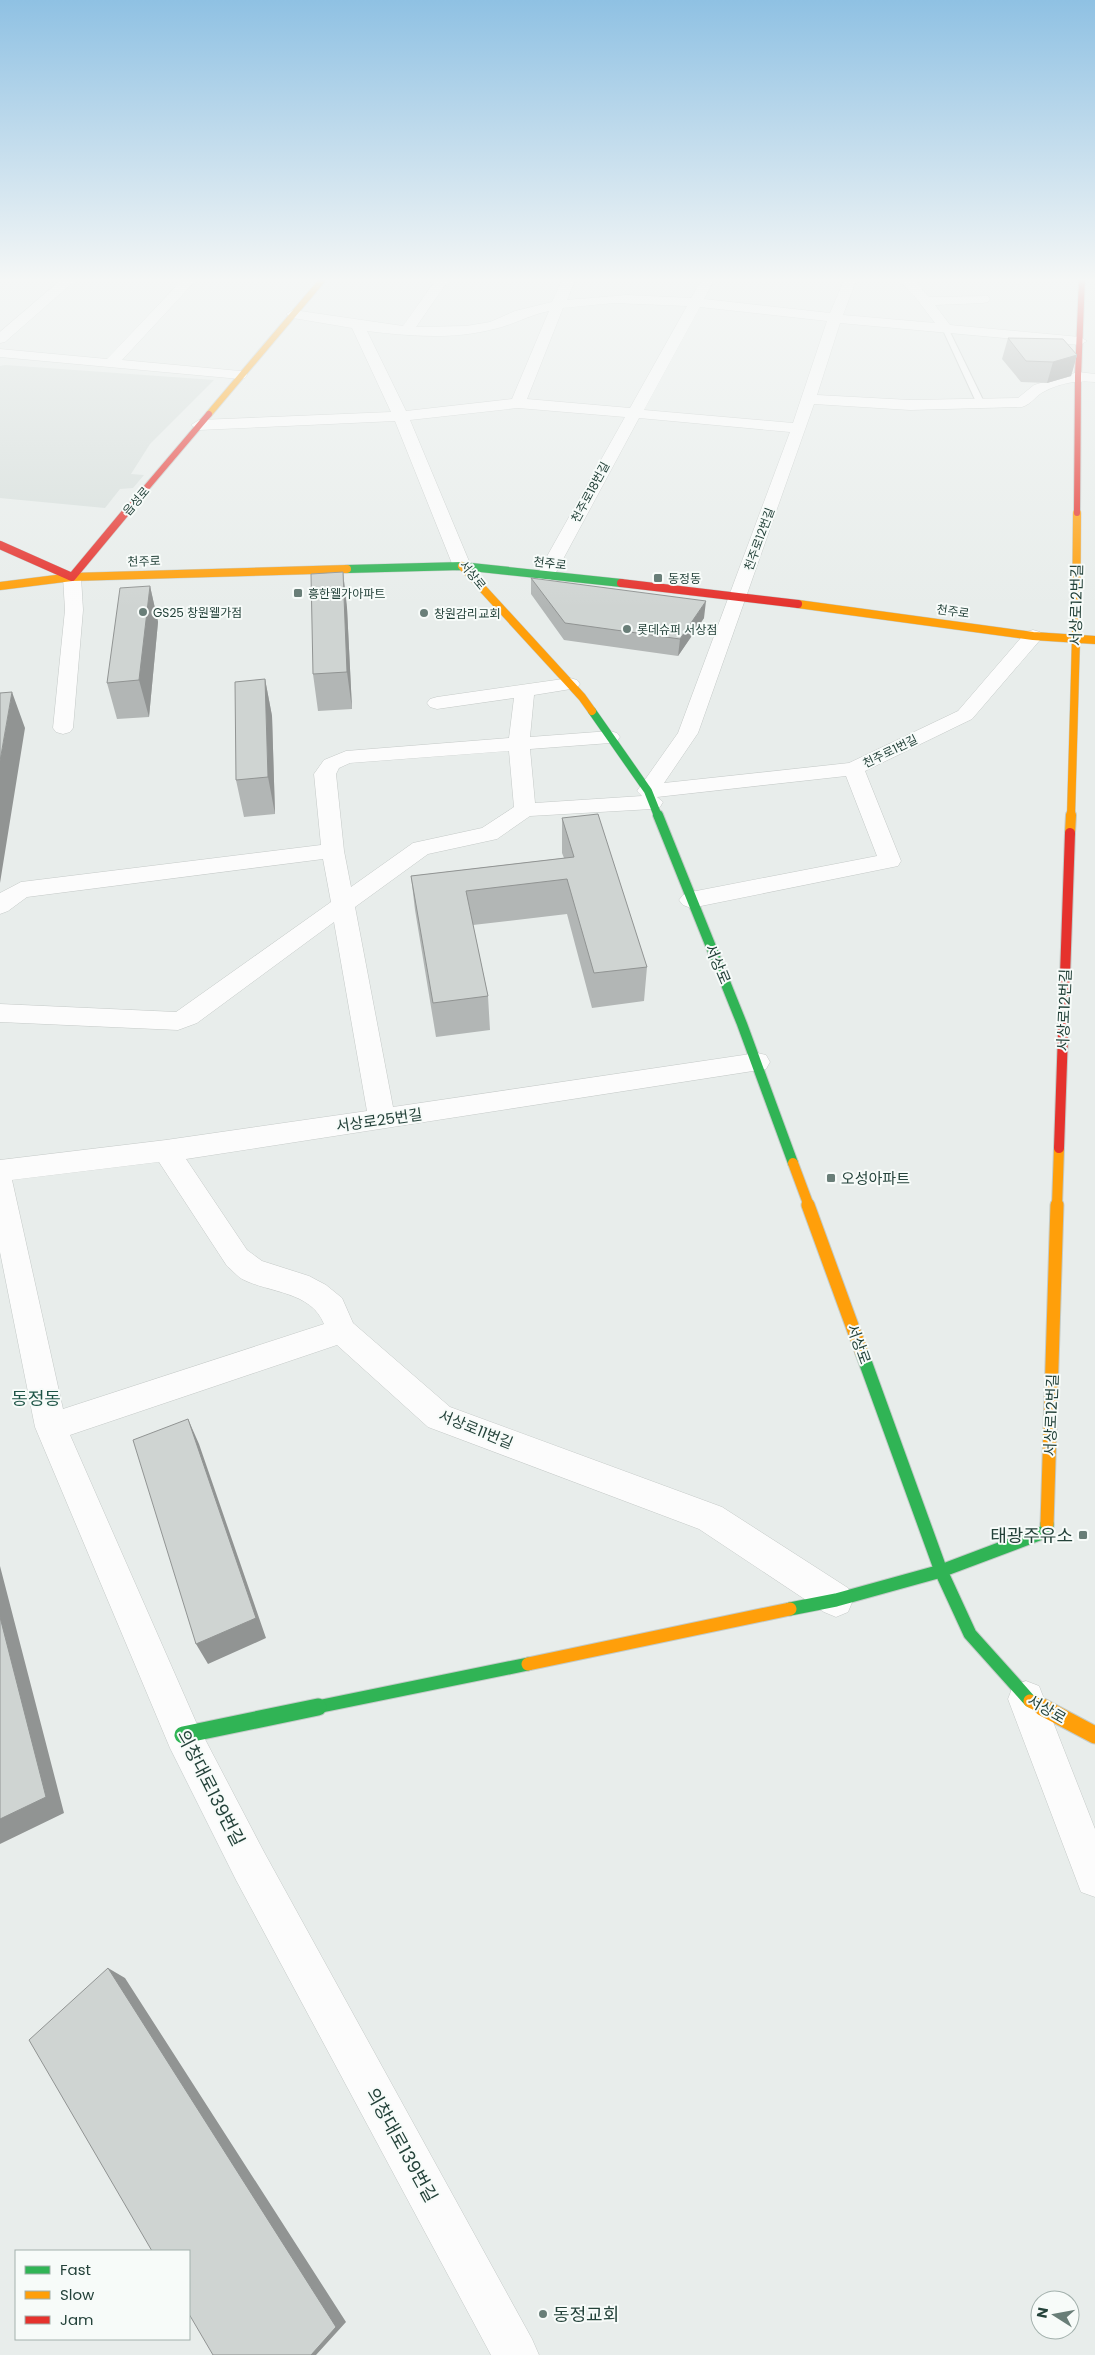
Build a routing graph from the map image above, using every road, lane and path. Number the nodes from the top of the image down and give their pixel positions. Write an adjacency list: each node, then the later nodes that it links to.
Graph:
1 (229, 388): 14 (street, 읍성로)
2 (387, 388): 13 (street, 서상로)
3 (524, 388): 10 (street)
4 (647, 388): 12 (street, 천주로18번길)
5 (813, 388): 9 (street, 천주로12번길)
6 (973, 388): 11 (lane)
7 (1039, 388): 11 (street)
8 (1078, 388): 23 (street, 서상로12번길)
9 (809, 399): 11 (street); 15 (street, 천주로12번길)
10 (518, 403): 12 (street); 13 (street)
11 (981, 404)
12 (632, 414): 15 (street); 18 (street, 천주로18번길)
13 (401, 416): 14 (street); 17 (street, 서상로)
14 (199, 425): 19 (street, 읍성로)
15 (799, 428): 21 (street, 천주로12번길)
16 (0, 545): 19 (street)
17 (462, 566): 18 (street, 천주로); 19 (street, 천주로); 25 (street, 서상로)
18 (545, 576): 21 (street, 천주로)
19 (72, 578): 20 (street, 천주로); 28 (street)
20 (0, 586)
21 (739, 596): 22 (street, 천주로); 32 (street, 천주로12번길)
22 (1033, 636): 23 (street, 천주로); 31 (street, 천주로1번길)
23 (1076, 638): 24 (street, 천주로); 46 (street, 서상로12번길)
24 (1095, 640)
25 (570, 684): 26 (street); 29 (street, 서상로)
26 (525, 690): 27 (street); 30 (street)
27 (437, 702)
28 (63, 728)
29 (610, 737): 30 (street); 32 (street, 서상로)
30 (519, 744): 33 (street); 34 (street)
31 (854, 769): 32 (street, 천주로1번길); 35 (street)
32 (650, 796): 33 (street, 천주로1번길); 35 (street, 서상로)
33 (526, 810): 37 (street)
34 (334, 850): 36 (street); 37 (street)
35 (691, 900): 39 (street, 서상로)
36 (4, 902)
37 (343, 903): 38 (street); 40 (street)
38 (0, 1013)
39 (757, 1062): 40 (street, 서상로25번길); 46 (street, 서상로)
40 (382, 1119): 41 (street, 서상로25번길)
41 (166, 1151): 42 (street, 서상로25번길); 44 (street, 서상로11번길)
42 (0, 1171)
43 (0, 1183): 45 (street, 의창대로139번길)
44 (342, 1331): 45 (street); 47 (street, 서상로11번길)
45 (51, 1427): 49 (street, 의창대로139번길)
46 (941, 1571): 47 (street); 48 (street, 서상로)
47 (836, 1600): 49 (street)
48 (1026, 1699): 50 (street, 서상로); 51 (street)
49 (183, 1735): 52 (street, 의창대로139번길)
50 (1095, 1735)
51 (1095, 1878)
52 (516, 2355)

